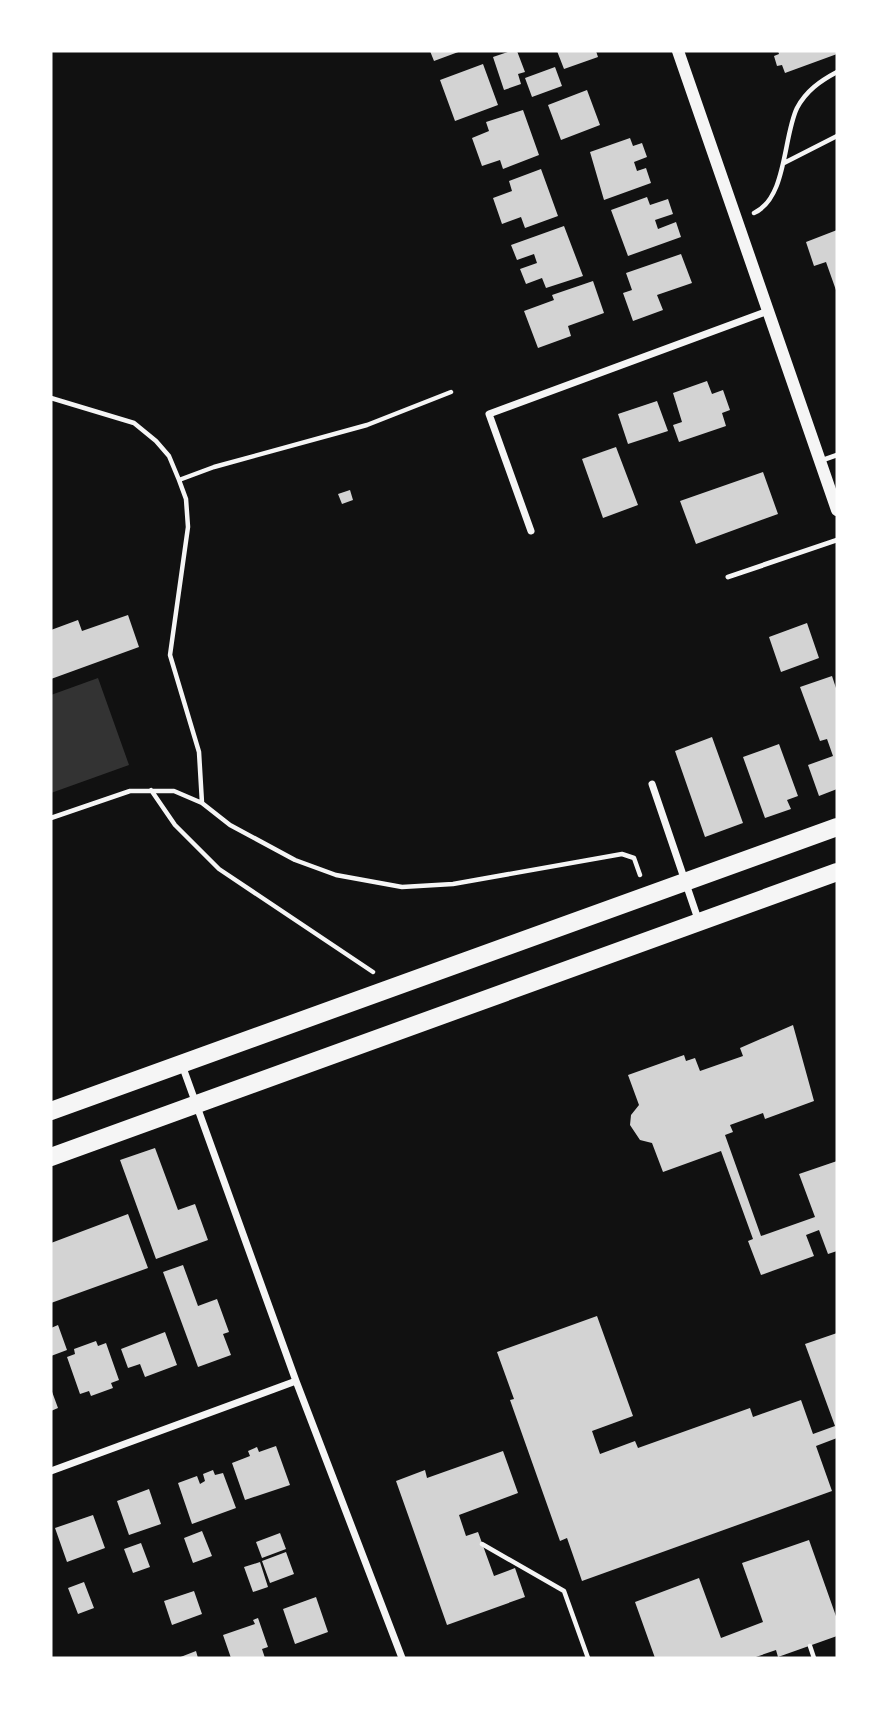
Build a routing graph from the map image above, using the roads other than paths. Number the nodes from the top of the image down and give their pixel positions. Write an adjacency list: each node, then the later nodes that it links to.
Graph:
1 (678, 51): 2 (street)
2 (768, 311): 4 (street); 6 (street)
3 (837, 455): 4 (lane)
4 (820, 461): 5 (street)
5 (837, 510)
6 (531, 531)
7 (837, 540): 8 (lane)
8 (728, 578)
9 (652, 784): 12 (street)
10 (837, 829): 12 (main road)
11 (837, 872): 13 (main road)
12 (686, 882): 13 (street); 14 (main road)
13 (699, 922): 15 (main road)
14 (182, 1064): 15 (street); 16 (main road)
15 (196, 1104): 17 (main road); 18 (street)
16 (51, 1111)
17 (51, 1157)
18 (296, 1381): 19 (street); 20 (street)
19 (51, 1471)
20 (402, 1658)

